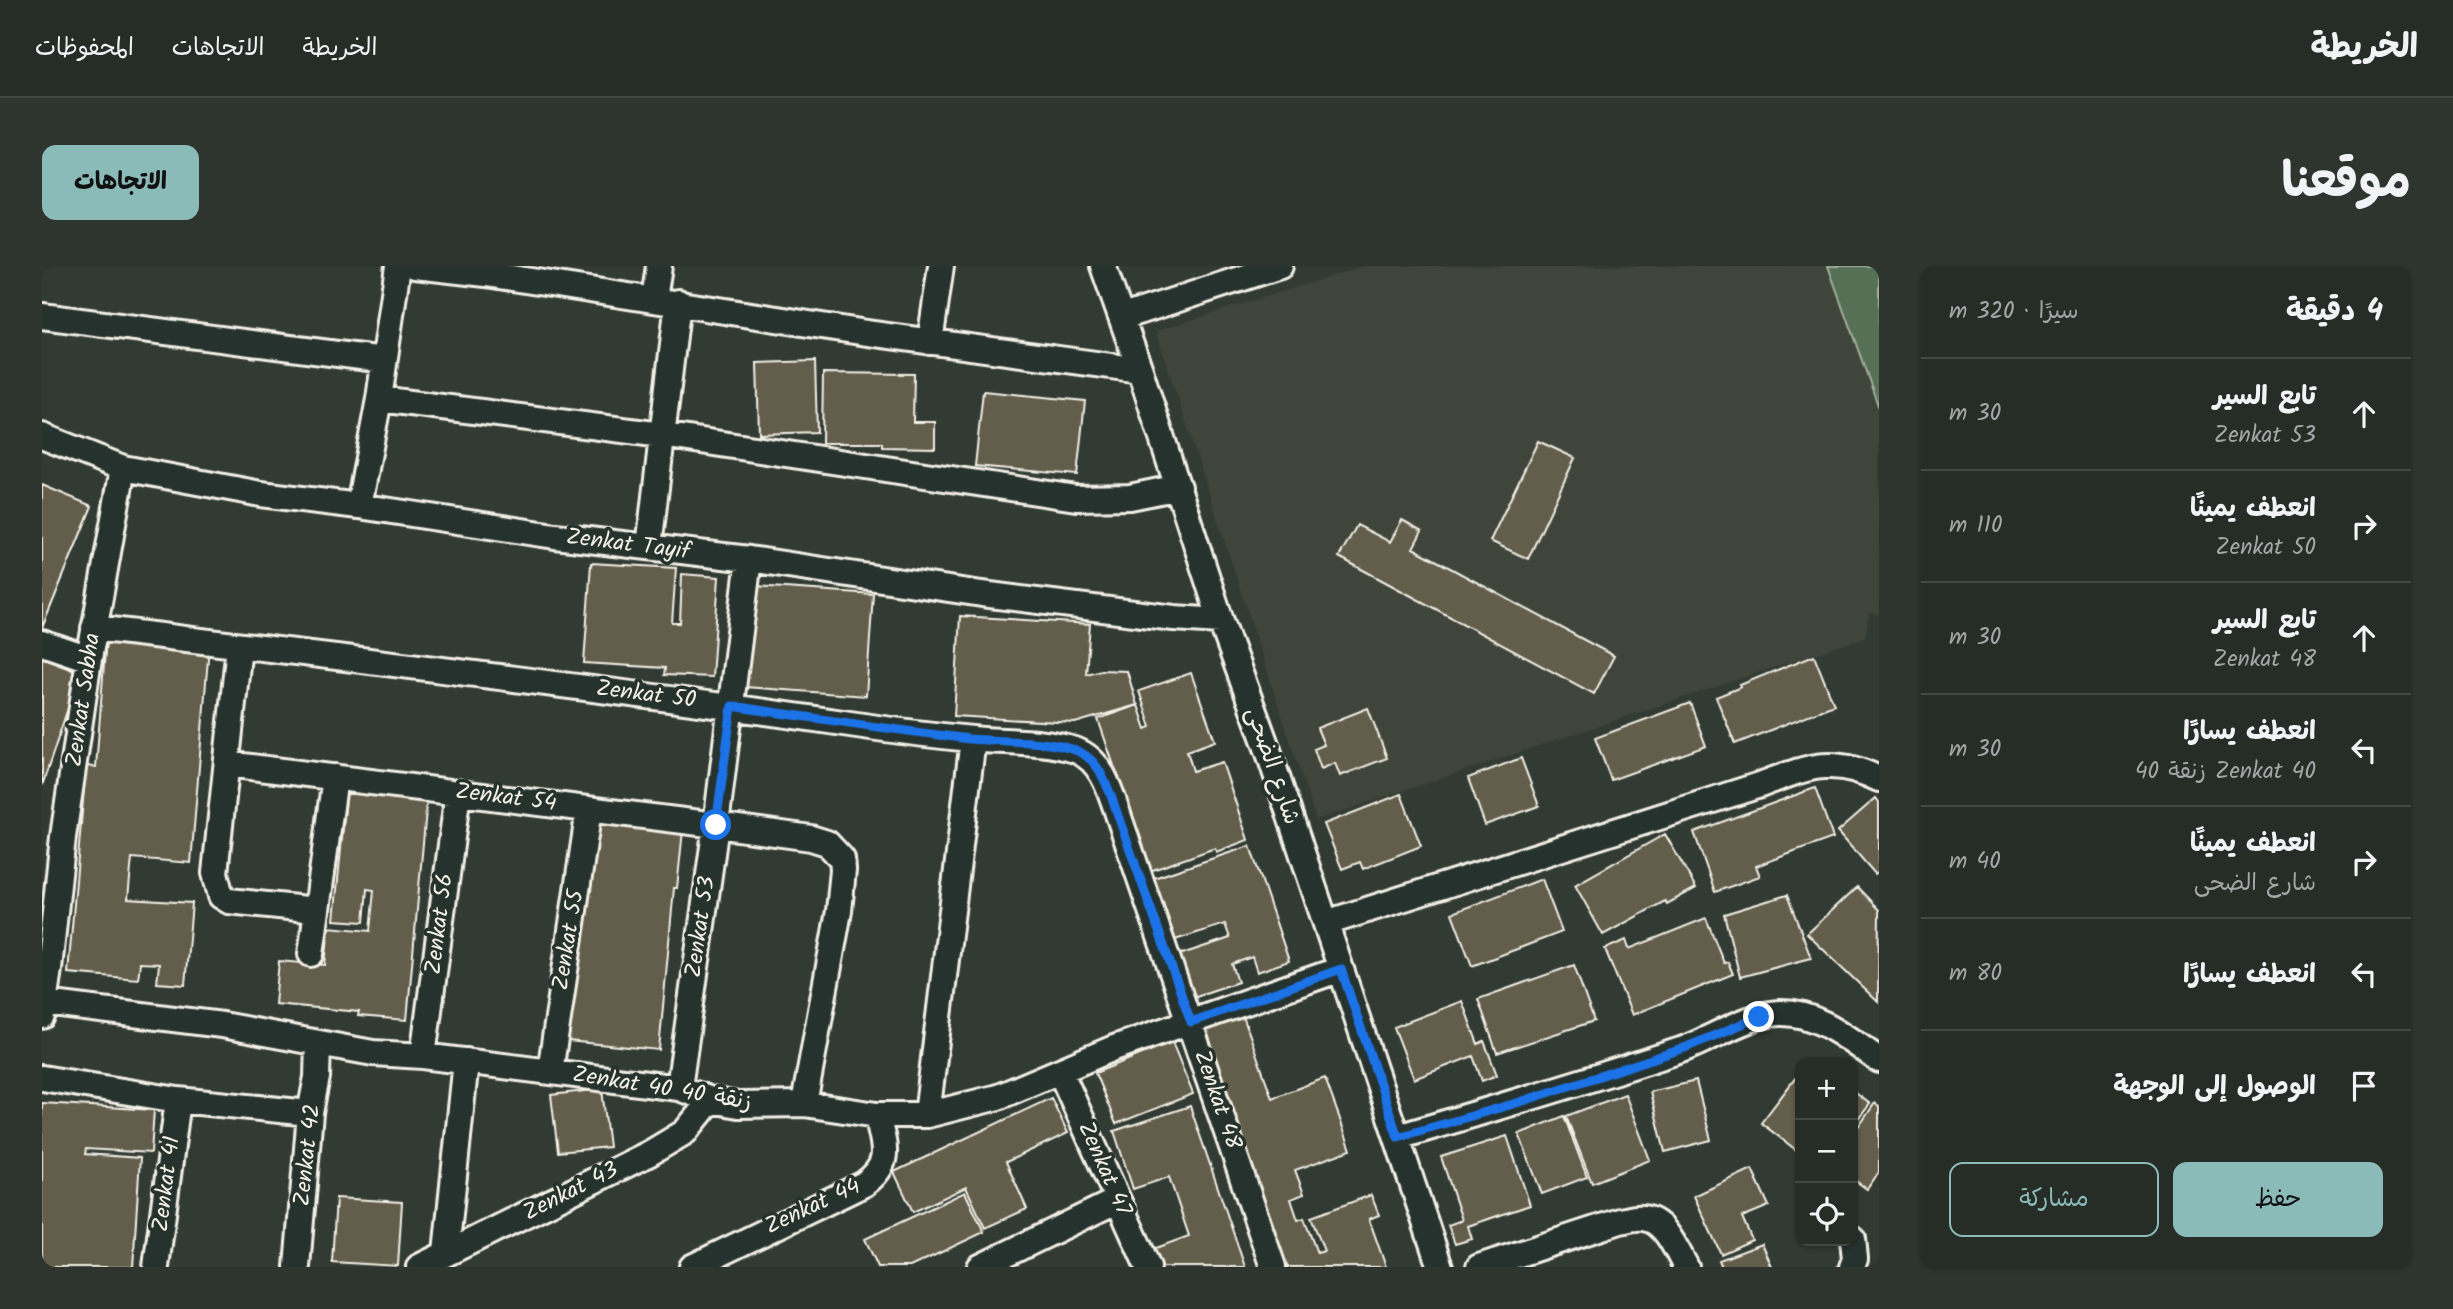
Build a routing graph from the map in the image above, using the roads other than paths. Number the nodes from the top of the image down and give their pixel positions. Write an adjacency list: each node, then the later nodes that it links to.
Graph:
1 (398, 266): 11 (street)
2 (415, 266): 7 (street)
3 (659, 266): 7 (street)
4 (941, 266): 10 (street)
5 (1103, 266): 9 (street, شارع الضحى)
6 (1280, 266): 9 (street)
7 (666, 301): 10 (street); 14 (street)
8 (42, 316): 11 (street)
9 (1123, 317): 12 (street, شارع الضحى)
10 (930, 342): 12 (street)
11 (384, 360): 13 (street)
12 (1140, 370): 17 (street, شارع الضحى)
13 (379, 399): 14 (street); 18 (street)
14 (662, 435): 17 (street); 19 (street)
15 (42, 436): 16 (street, Zenkat Tayif)
16 (123, 468): 18 (street, Zenkat Tayif); 22 (street, Zenkat Sabha)
17 (1179, 487): 21 (street, شارع الضحى)
18 (359, 506): 19 (street, Zenkat Tayif)
19 (649, 547): 20 (street, Zenkat Tayif)
20 (749, 559): 21 (street, Zenkat Tayif); 26 (street, Zenkat 53)
21 (1221, 621): 37 (street, شارع الضحى)
22 (94, 628): 24 (street, Zenkat 50); 25 (street, Zenkat Sabha)
23 (42, 643): 25 (street)
24 (239, 646): 26 (street, Zenkat 50); 28 (street)
25 (89, 659): 34 (street, Zenkat Sabha)
26 (732, 706): 27 (street, Zenkat 50); 33 (street, Zenkat 53)
27 (973, 739): 35 (street, Zenkat 50); 56 (street)
28 (227, 764): 29 (street, Zenkat 54); 36 (street)
29 (335, 777): 31 (street, Zenkat 54); 36 (street)
30 (1879, 779): 37 (street)
31 (457, 792): 32 (street, Zenkat 54); 44 (street, Zenkat 56)
32 (589, 809): 33 (street, Zenkat 54); 48 (street, Zenkat 55)
33 (716, 825): 50 (street, Zenkat 53); 53 (street, Zenkat 54)
34 (52, 836): 39 (street, Zenkat Sabha)
35 (1145, 894): 42 (street, Zenkat 48)
36 (317, 910): 38 (street)
37 (1326, 923): 40 (street, شارع الضحى)
38 (311, 954)
39 (46, 969): 41 (street, Zenkat Sabha)
40 (1341, 969): 42 (street, Zenkat 40 زنقة 40); 57 (street, شارع الضحى)
41 (44, 1009): 43 (street, Zenkat 40 زنقة 40)
42 (1191, 1022): 47 (street, Zenkat 40 زنقة 40); 67 (street, Zenkat 48)
43 (318, 1044): 44 (street, Zenkat 40 زنقة 40); 54 (street, Zenkat 42)
44 (423, 1056): 46 (street, Zenkat 40 زنقة 40)
45 (1879, 1060): 57 (street)
46 (466, 1062): 48 (street, Zenkat 40 زنقة 40); 60 (street)
47 (1060, 1071): 56 (street, Zenkat 40 زنقة 40); 58 (street, Zenkat 47)
48 (550, 1072): 50 (street, Zenkat 40 زنقة 40)
49 (42, 1077): 51 (street)
50 (679, 1088): 52 (street, Zenkat 40 زنقة 40)
51 (178, 1100): 54 (street); 61 (street, Zenkat 41)
52 (711, 1100): 53 (street, Zenkat 40 زنقة 40); 60 (street, Zenkat 43)
53 (804, 1104): 55 (street, Zenkat 40 زنقة 40)
54 (310, 1113): 62 (street, Zenkat 42)
55 (877, 1115): 56 (street, Zenkat 40 زنقة 40); 64 (street, Zenkat 44)
56 (927, 1115)
57 (1398, 1137): 68 (street, شارع الضحى)
58 (1118, 1200): 65 (street); 66 (street, Zenkat 47)
59 (1854, 1246): 71 (street)
60 (446, 1252): 63 (street, Zenkat 43)
61 (156, 1267)
62 (297, 1267)
63 (419, 1267)
64 (692, 1267)
65 (980, 1267)
66 (1148, 1267)
67 (1273, 1267)
68 (1440, 1267)
69 (1479, 1267): 70 (street)
70 (1686, 1267)
71 (1852, 1267)

